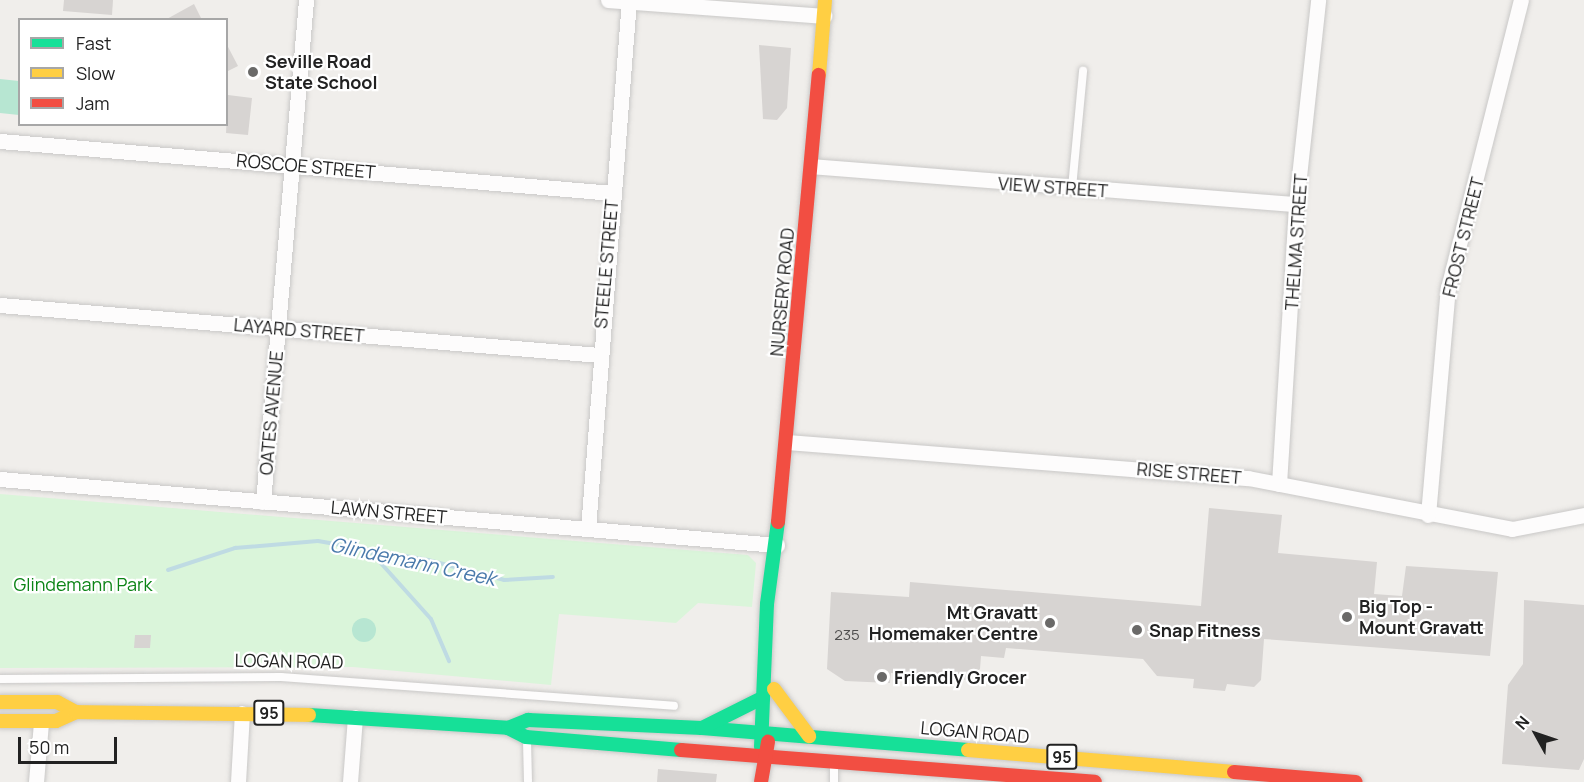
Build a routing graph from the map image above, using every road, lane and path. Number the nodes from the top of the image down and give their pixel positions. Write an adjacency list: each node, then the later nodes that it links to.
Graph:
1 (306, 0): 10 (street, OATES AVENUE)
2 (608, 0): 6 (street)
3 (825, 0): 7 (main road, NURSERY ROAD)
4 (1318, 0): 14 (street, THELMA STREET)
5 (1521, 0): 22 (street, FROST STREET)
6 (629, 1): 7 (street); 13 (street, STEELE STREET)
7 (824, 16): 11 (main road, NURSERY ROAD)
8 (1083, 71): 12 (lane)
9 (0, 141): 10 (street, ROSCOE STREET)
10 (292, 165): 13 (street, ROSCOE STREET); 16 (street, OATES AVENUE)
11 (811, 166): 12 (street, VIEW STREET); 18 (main road, NURSERY ROAD)
12 (1072, 190): 14 (street, VIEW STREET)
13 (613, 193): 17 (street, STEELE STREET)
14 (1296, 204): 20 (street, THELMA STREET)
15 (0, 305): 16 (street, LAYARD STREET)
16 (278, 329): 17 (street, LAYARD STREET); 21 (street, OATES AVENUE)
17 (599, 355): 24 (street, STEELE STREET)
18 (788, 442): 20 (street, RISE STREET); 25 (main road, NURSERY ROAD)
19 (0, 479): 21 (street, LAWN STREET)
20 (1279, 484): 22 (street, RISE STREET)
21 (263, 502): 24 (street, LAWN STREET)
22 (1428, 514): 23 (street, RISE STREET)
23 (1584, 514)
24 (588, 529): 25 (street, LAWN STREET)
25 (777, 545): 26 (main road, NURSERY ROAD)
26 (774, 587): 28 (main road, NURSERY ROAD); 30 (main road, NURSERY ROAD)
27 (0, 679): 29 (lane, LOGAN ROAD)
28 (774, 688): 41 (main road, NURSERY ROAD); 42 (main road)
29 (576, 699): 32 (lane, LOGAN ROAD); 38 (lane)
30 (760, 699): 40 (main road); 41 (main road, NURSERY ROAD)
31 (0, 702): 33 (main road, LOGAN ROAD / 95)
32 (674, 706)
33 (76, 712): 34 (main road, LOGAN ROAD / 95); 37 (main road, LOGAN ROAD / 95)
34 (242, 713): 35 (main road, LOGAN ROAD / 95); 50 (street)
35 (355, 717): 39 (main road, LOGAN ROAD / 95); 51 (street)
36 (0, 721): 37 (main road, LOGAN ROAD / 95)
37 (40, 722): 49 (street)
38 (591, 722): 39 (main road, LOGAN ROAD / 95); 40 (main road, LOGAN ROAD / 95)
39 (507, 728): 43 (main road, LOGAN ROAD / 95)
40 (702, 728): 41 (main road, LOGAN ROAD / 95)
41 (764, 733): 42 (main road, LOGAN ROAD / 95); 45 (main road, NURSERY ROAD)
42 (809, 736): 44 (main road, LOGAN ROAD / 95)
43 (526, 737): 45 (main road, LOGAN ROAD / 95); 48 (lane)
44 (835, 738): 46 (lane); 56 (main road, LOGAN ROAD / 95)
45 (763, 756): 46 (main road, LOGAN ROAD / 95); 52 (main road, NURSERY ROAD)
46 (834, 761): 47 (main road, LOGAN ROAD / 95); 53 (lane)
47 (948, 770): 54 (lane); 55 (main road, LOGAN ROAD / 95)
48 (528, 781)
49 (36, 782)
50 (238, 782)
51 (350, 782)
52 (761, 782)
53 (834, 782)
54 (933, 782)
55 (1095, 782)
56 (1356, 782)

